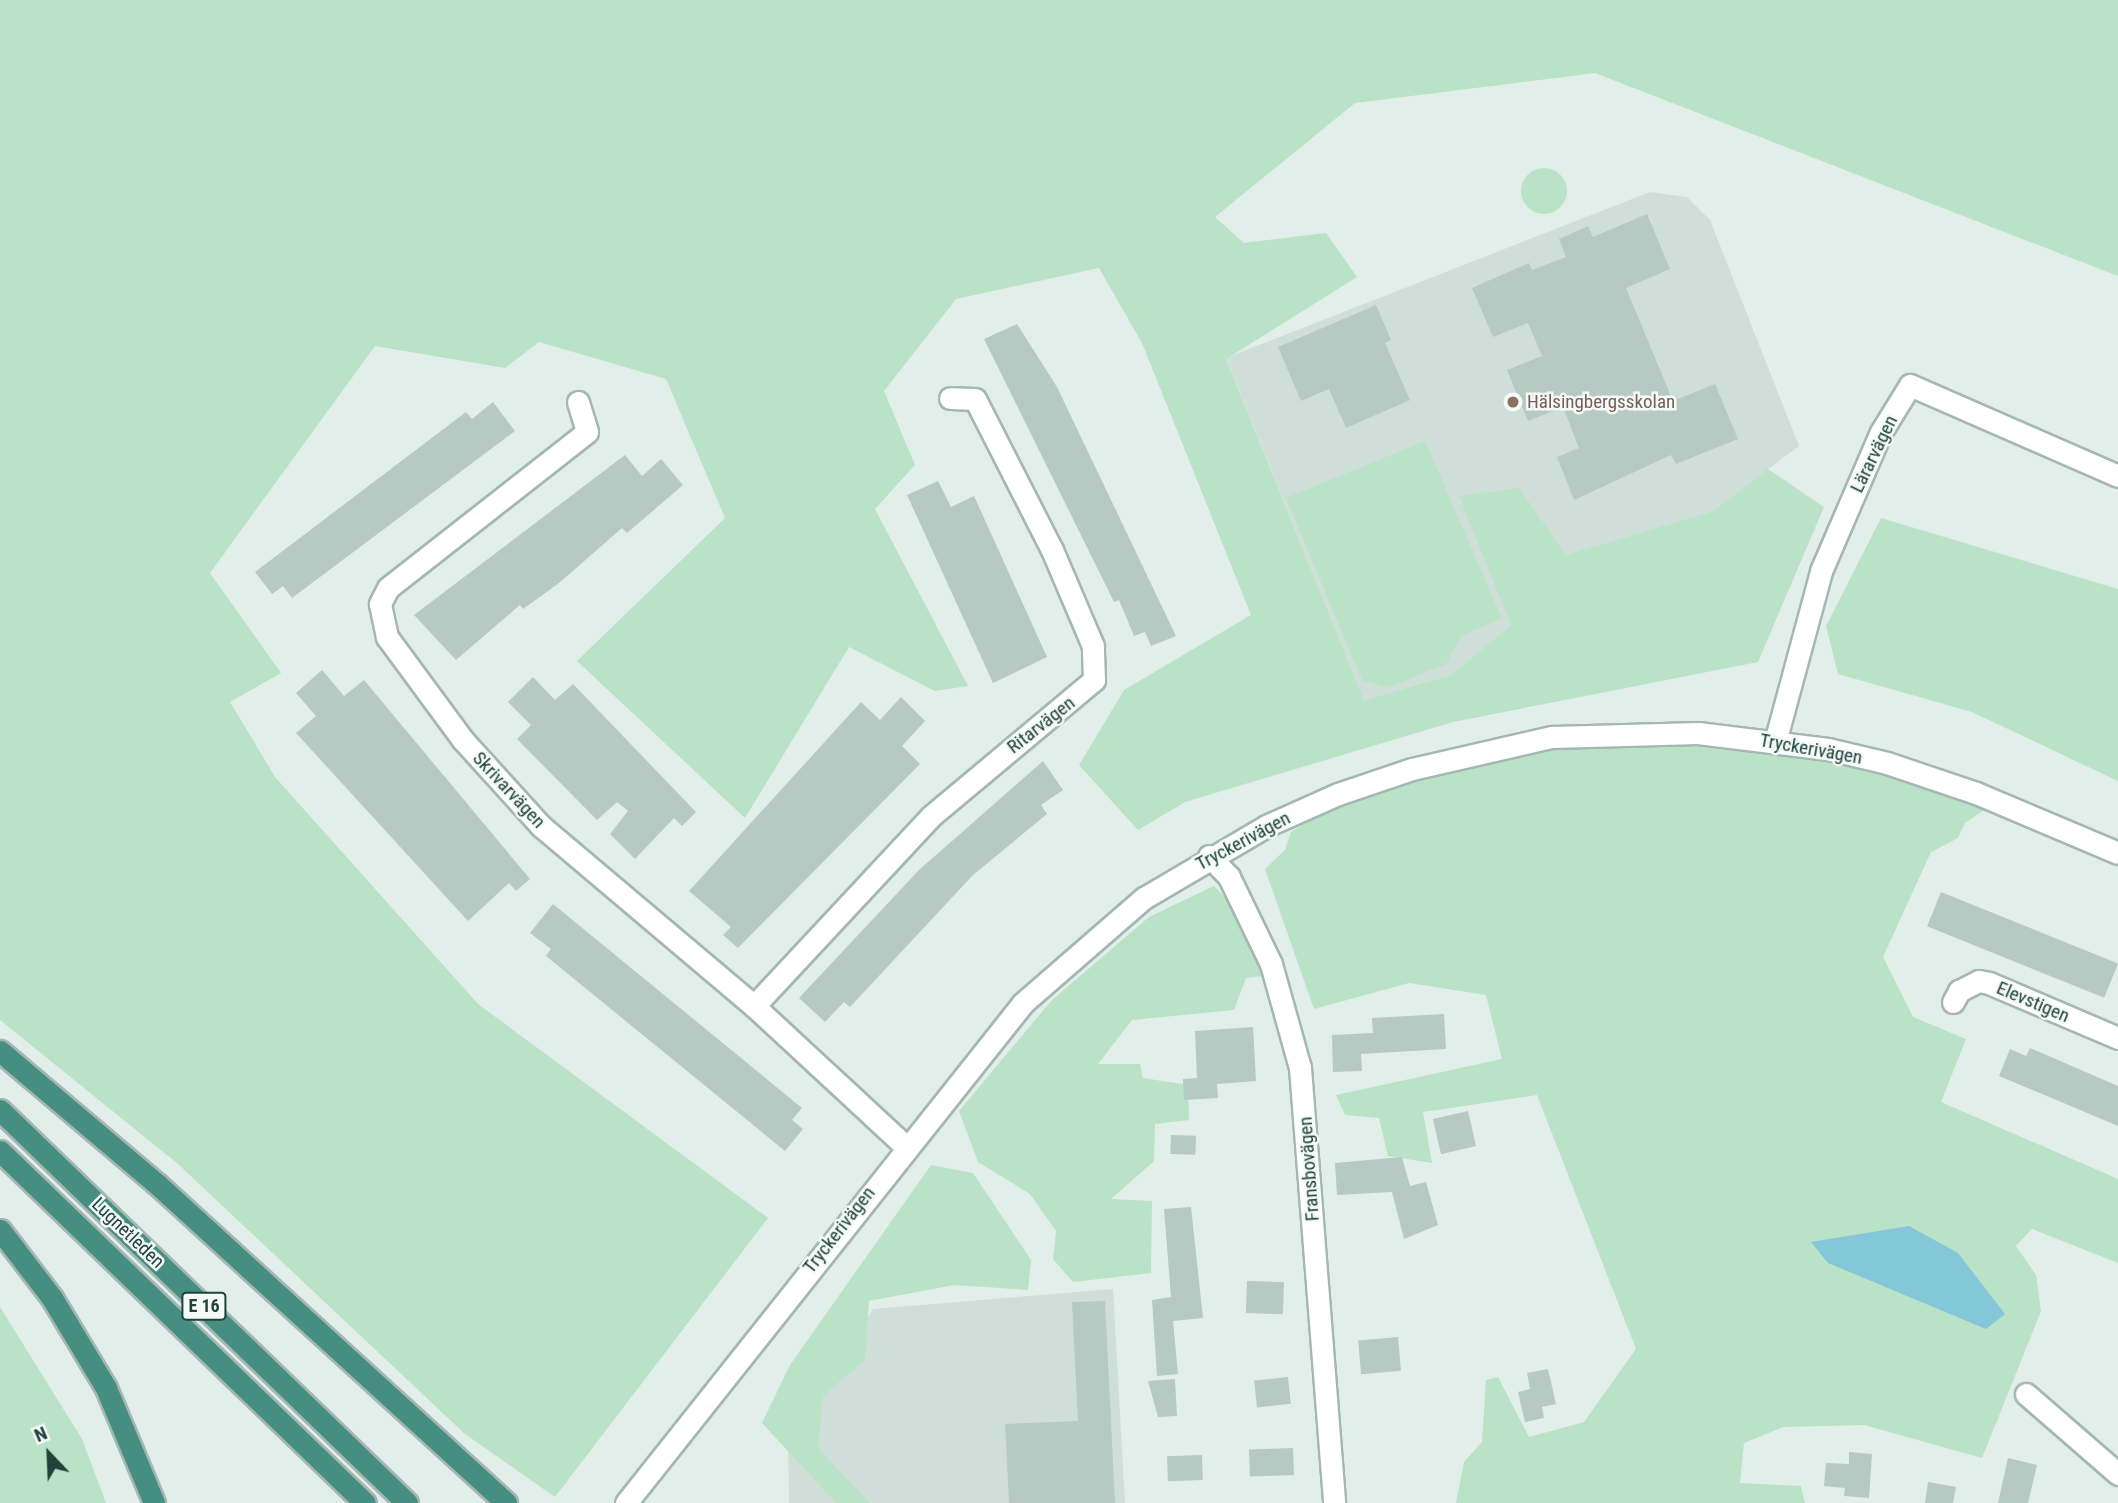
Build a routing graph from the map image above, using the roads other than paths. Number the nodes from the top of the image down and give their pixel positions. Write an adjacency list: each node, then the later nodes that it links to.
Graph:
1 (950, 398): 8 (street, Ritarvägen)
2 (578, 402): 8 (street, Skrivarvägen)
3 (2118, 476): 4 (street, Lärarvägen)
4 (1774, 741): 5 (street, Tryckerivägen); 6 (street, Tryckerivägen)
5 (2118, 853)
6 (1209, 856): 12 (street, Tryckerivägen); 22 (street, Fransbovägen)
7 (1953, 1002): 9 (street, Elevstigen)
8 (754, 1006): 12 (street, Skrivarvägen)
9 (2118, 1038)
10 (0, 1051): 20 (highway)
11 (0, 1110): 19 (highway, Lugnetleden / E 16)
12 (905, 1146): 21 (street, Tryckerivägen)
13 (0, 1151): 18 (highway, Lugnetleden / E 16)
14 (0, 1230): 17 (highway)
15 (2026, 1394): 16 (street)
16 (2118, 1474)
17 (153, 1503)
18 (365, 1503)
19 (407, 1503)
20 (506, 1503)
21 (626, 1503)
22 (1334, 1503)

